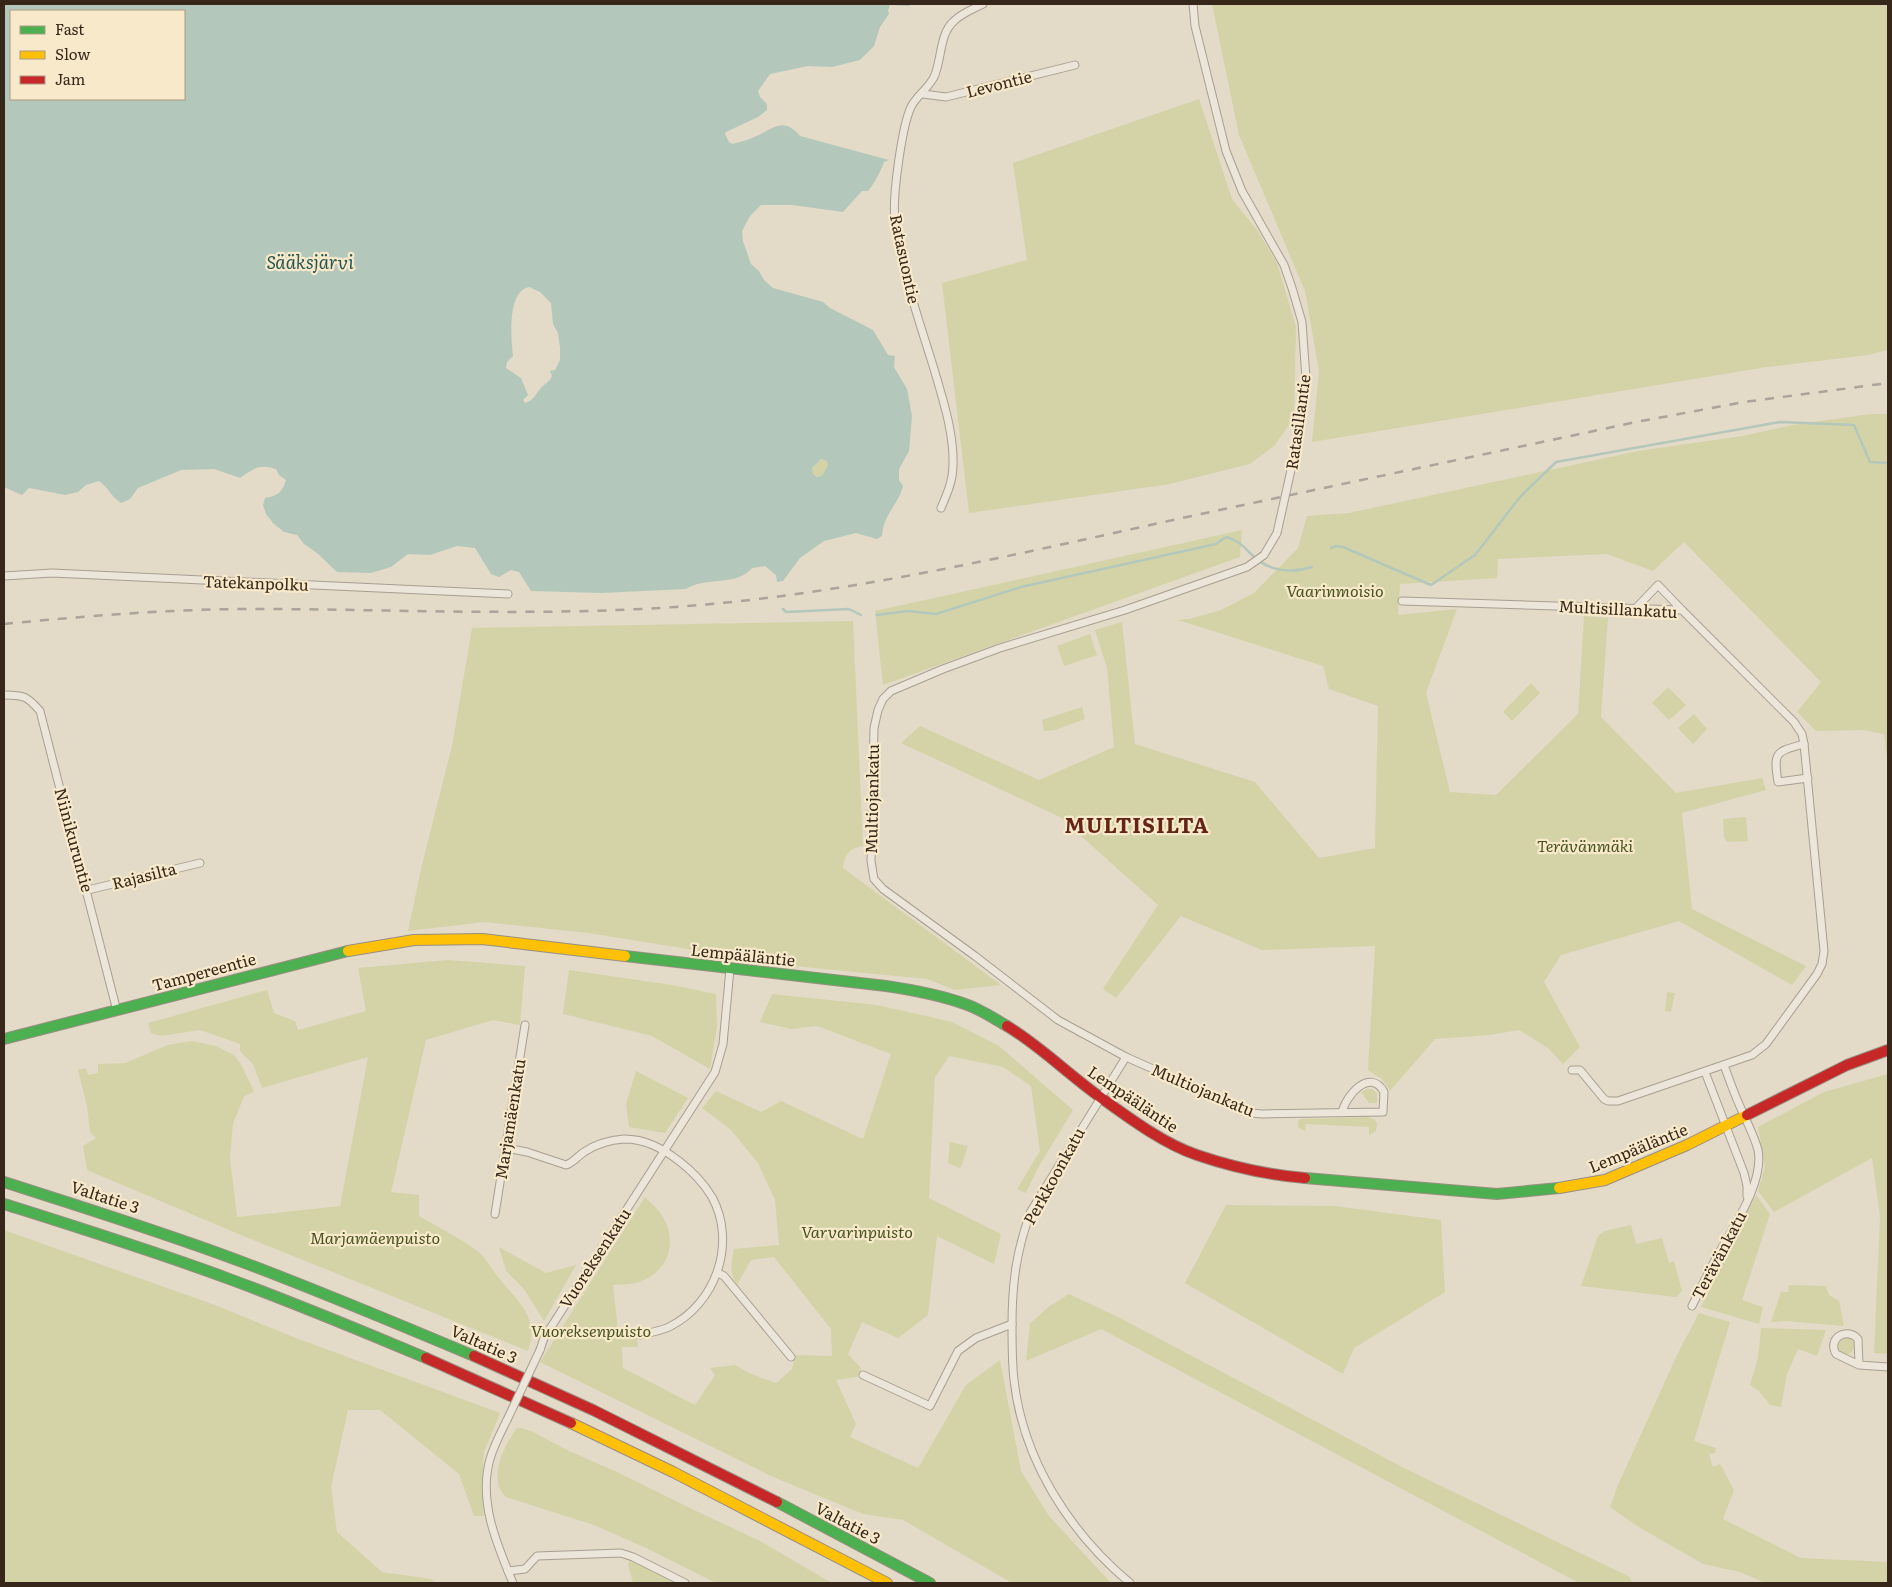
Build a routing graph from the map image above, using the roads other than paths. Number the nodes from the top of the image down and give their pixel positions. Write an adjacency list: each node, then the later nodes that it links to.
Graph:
1 (983, 4): 4 (street, Ratasuontie)
2 (1193, 4): 8 (street, Ratasillantie, bridge)
3 (1074, 65): 4 (street, Levontie)
4 (923, 94): 5 (street, Ratasuontie)
5 (940, 508)
6 (4, 576): 7 (street, Tatekanpolku)
7 (508, 594)
8 (1154, 600): 23 (street, Multiojankatu)
9 (1402, 601): 10 (street, Multisillankatu)
10 (1636, 608): 11 (street, Multisillankatu); 11 (street)
11 (1682, 610): 13 (street, Multisillankatu)
12 (4, 696): 16 (street, Niinikuruntie)
13 (1804, 744): 14 (street, Multisillankatu); 14 (street)
14 (1808, 778): 24 (street, Multisillankatu)
15 (200, 863): 16 (street, Rajasilta)
16 (88, 890): 19 (street, Niinikuruntie)
17 (414, 940): 18 (main road, Lempääläntie); 19 (main road, Tampereentie)
18 (730, 969): 27 (main road, Lempääläntie); 32 (street, Vuoreksenkatu)
19 (117, 1010): 21 (main road, Tampereentie)
20 (525, 1025): 31 (street, Marjamäenkatu)
21 (4, 1039)
22 (1888, 1050): 29 (main road, Lempääläntie)
23 (1126, 1057): 27 (street); 28 (street, Multiojankatu)
24 (1724, 1065): 26 (street, Multisillankatu); 29 (street)
25 (1572, 1070): 26 (street, Multisillankatu)
26 (1705, 1072): 30 (street)
27 (1100, 1097): 30 (main road, Lempääläntie); 39 (street, Perkkoonkatu)
28 (1342, 1113): 28 (street, Multiojankatu)
29 (1744, 1116): 30 (main road, Lempääläntie); 34 (street, Terävänkatu)
30 (1725, 1126): 34 (street, Terävänkatu)
31 (506, 1148): 32 (street); 36 (street, Marjamäenkatu)
32 (665, 1150): 37 (street); 45 (street, Vuoreksenkatu, bridge)
33 (4, 1182): 49 (main road, Valtatie 3)
34 (1746, 1203): 38 (street, Terävänkatu)
35 (4, 1204): 48 (main road)
36 (495, 1214)
37 (718, 1272): 40 (street); 41 (street)
38 (1692, 1306)
39 (1012, 1324): 44 (street); 50 (street, Perkkoonkatu)
40 (640, 1335)
41 (791, 1357)
42 (1859, 1365): 42 (street); 43 (street)
43 (1888, 1368)
44 (863, 1375)
45 (508, 1571): 46 (street, Vuoreksenkatu); 47 (street)
46 (513, 1583)
47 (686, 1583)
48 (887, 1583)
49 (930, 1583)
50 (1130, 1583)

